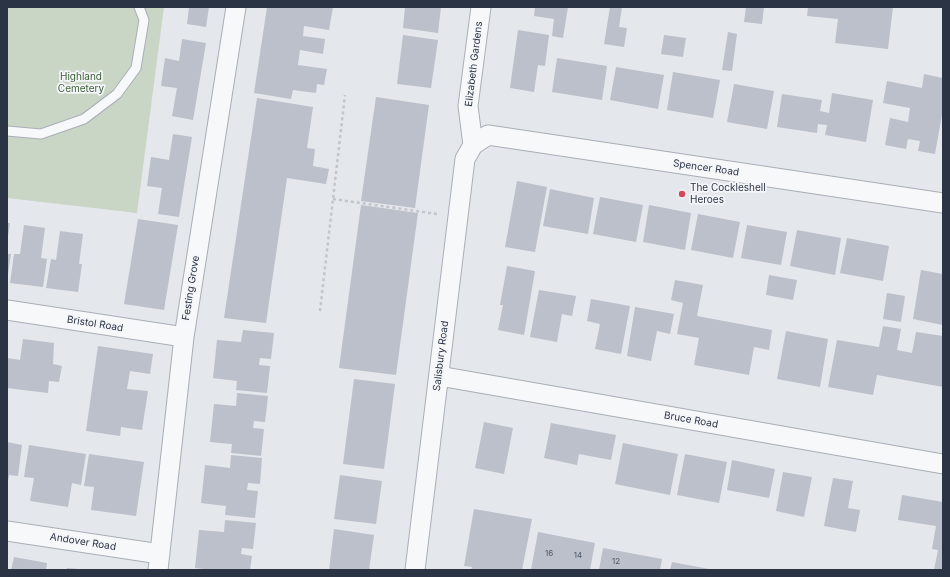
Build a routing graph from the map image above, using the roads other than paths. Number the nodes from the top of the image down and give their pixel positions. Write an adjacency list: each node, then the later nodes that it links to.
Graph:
1 (139, 7): 4 (lane)
2 (236, 7): 8 (street, Festing Grove)
3 (481, 7): 5 (street, Elizabeth Gardens)
4 (7, 131)
5 (472, 145): 6 (street, Spencer Road); 9 (street, Salisbury Road)
6 (943, 202)
7 (7, 310): 8 (street, Bristol Road)
8 (184, 337): 12 (street, Festing Grove)
9 (439, 376): 10 (street, Bruce Road); 13 (street, Salisbury Road)
10 (943, 464)
11 (7, 531): 12 (street, Andover Road)
12 (159, 562)
13 (415, 570)

